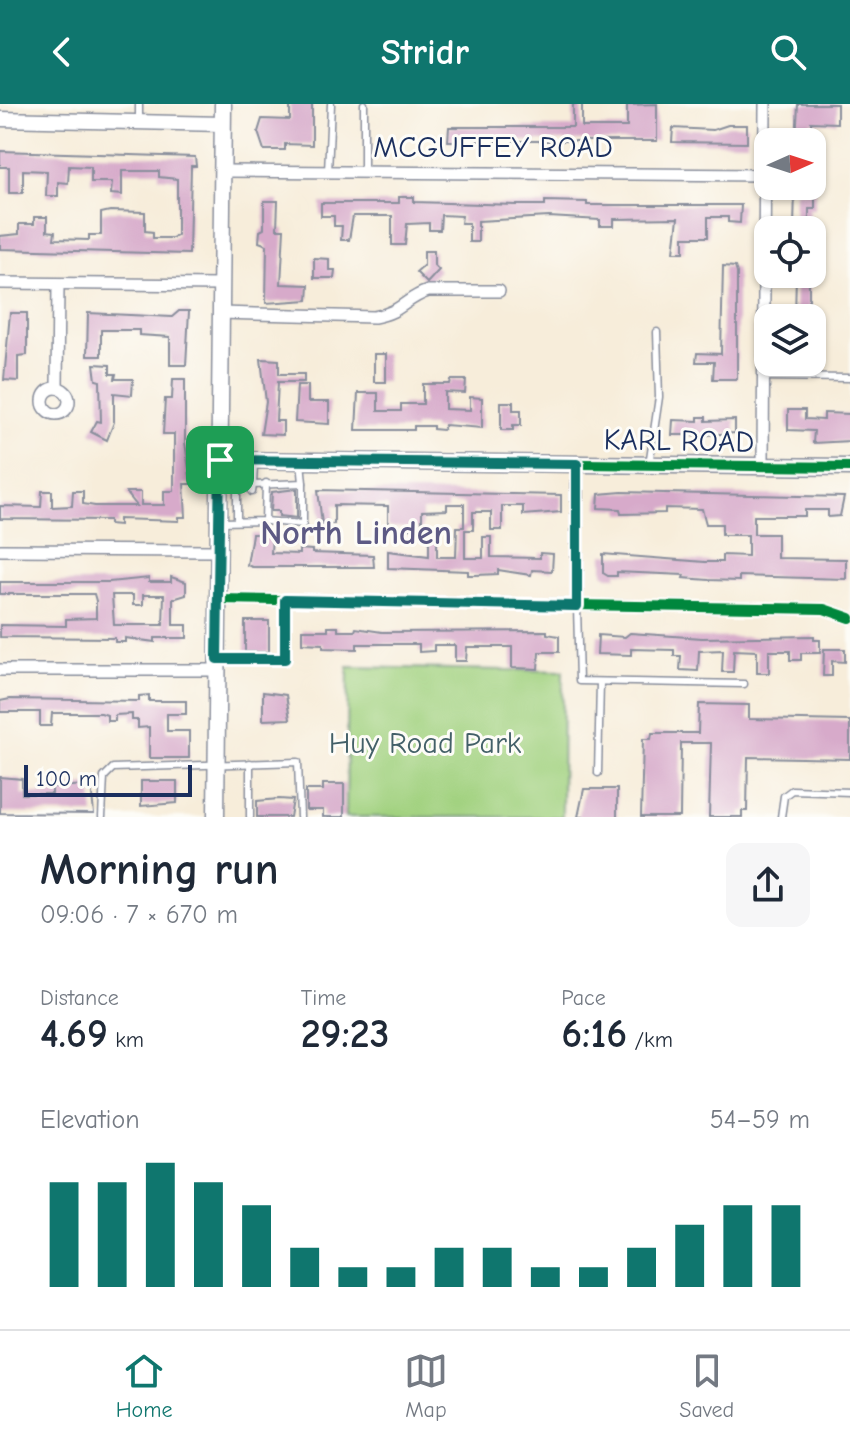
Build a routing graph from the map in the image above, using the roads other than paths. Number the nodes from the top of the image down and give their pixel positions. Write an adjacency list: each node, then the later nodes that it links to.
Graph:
1 (139, 104): 7 (lane)
2 (223, 104): 8 (main road)
3 (331, 104): 11 (lane)
4 (364, 104): 12 (lane)
5 (765, 104): 9 (street)
6 (0, 119): 7 (street)
7 (139, 122): 8 (street)
8 (223, 124): 10 (main road)
9 (765, 128)
10 (222, 171): 11 (street, MCGUFFEY ROAD); 17 (main road)
11 (328, 172): 12 (street, MCGUFFEY ROAD)
12 (364, 172): 13 (street, MCGUFFEY ROAD)
13 (754, 175)
14 (764, 200): 21 (street)
15 (0, 283): 16 (street)
16 (58, 284): 17 (street); 23 (street)
17 (220, 285): 19 (main road)
18 (499, 291): 19 (street)
19 (220, 313): 24 (main road)
20 (657, 332): 28 (lane)
21 (764, 377): 22 (lane); 29 (street)
22 (850, 378)
23 (57, 388)
24 (220, 460): 25 (main road, KARL ROAD); 33 (main road)
25 (254, 461): 26 (main road, KARL ROAD); 35 (lane)
26 (301, 461): 27 (main road, KARL ROAD); 32 (lane)
27 (577, 464): 28 (main road, KARL ROAD); 45 (street)
28 (649, 465): 29 (main road, KARL ROAD)
29 (763, 466): 30 (main road, KARL ROAD)
30 (850, 467)
31 (266, 483): 32 (lane); 35 (lane); 39 (lane)
32 (303, 483): 39 (lane)
33 (219, 485): 34 (lane); 40 (main road)
34 (237, 486): 35 (lane); 37 (lane)
35 (253, 489)
36 (252, 511): 38 (lane)
37 (237, 521): 38 (lane); 40 (lane)
38 (252, 521): 39 (lane)
39 (265, 521)
40 (218, 522): 42 (main road)
41 (0, 550): 42 (street)
42 (217, 551): 43 (main road)
43 (217, 599): 44 (street); 47 (main road)
44 (285, 600): 45 (street); 47 (lane)
45 (577, 606): 46 (street); 49 (lane)
46 (850, 618)
47 (217, 665): 48 (street); 52 (main road)
48 (0, 670)
49 (600, 682): 50 (lane); 53 (lane)
50 (744, 684)
51 (250, 763): 52 (lane); 57 (lane); 58 (lane)
52 (216, 766): 55 (lane); 56 (main road)
53 (598, 773)
54 (850, 792): 59 (lane)
55 (102, 817)
56 (216, 817)
57 (250, 817)
58 (300, 817)
59 (781, 817)

